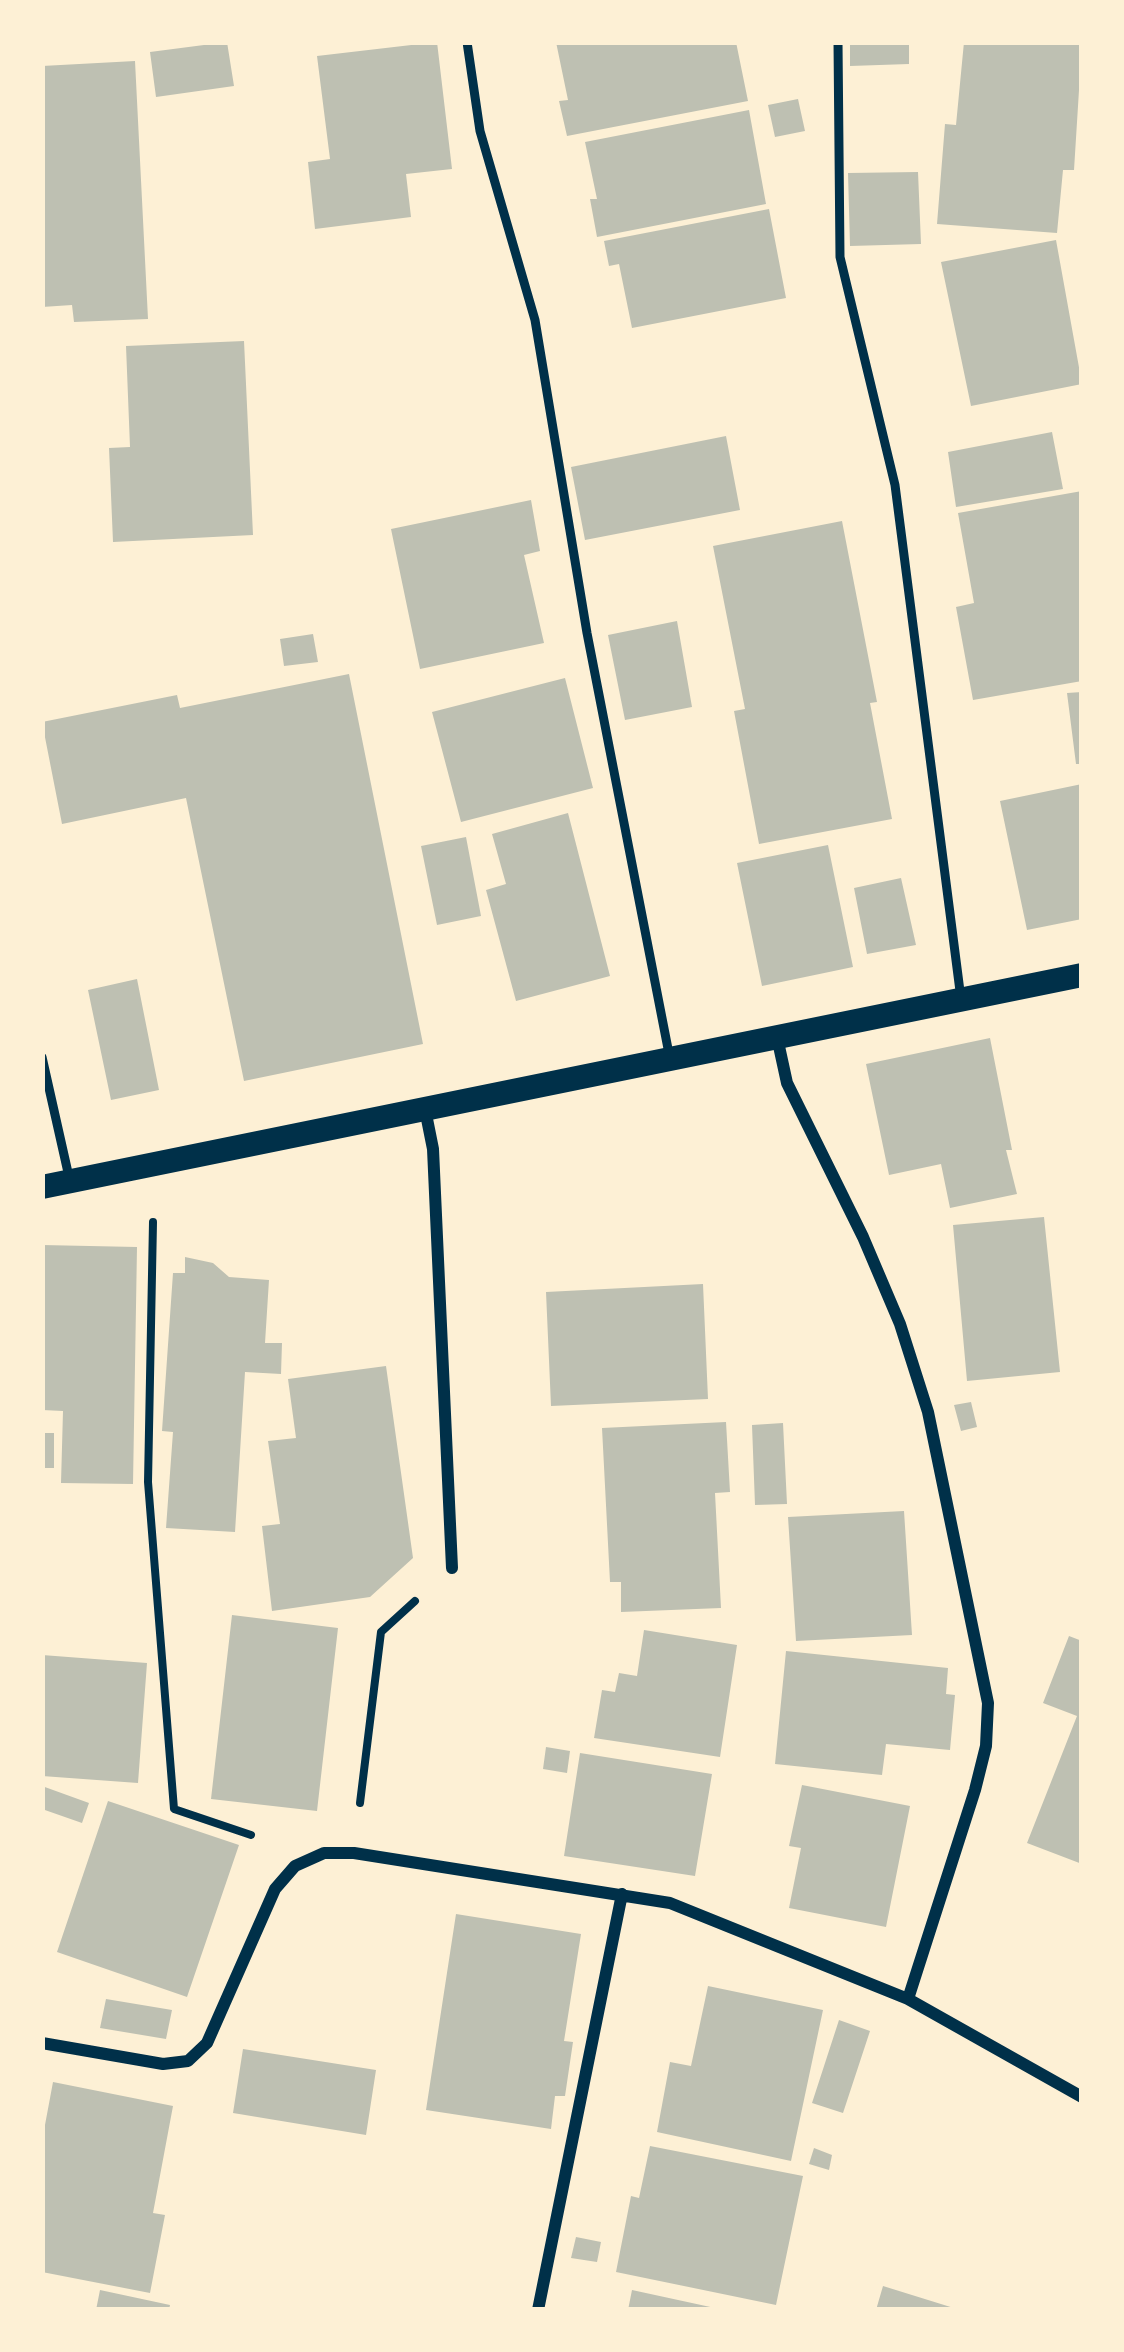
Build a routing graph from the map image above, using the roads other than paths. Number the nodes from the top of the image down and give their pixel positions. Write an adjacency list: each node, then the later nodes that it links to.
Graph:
1 (467, 42): 7 (lane)
2 (838, 42): 4 (lane)
3 (1082, 975): 4 (main road)
4 (962, 1000): 5 (main road)
5 (778, 1037): 7 (main road); 13 (street)
6 (42, 1057): 9 (lane)
7 (670, 1059): 8 (main road)
8 (425, 1109): 9 (main road); 11 (street)
9 (71, 1183): 10 (main road)
10 (42, 1187)
11 (452, 1568)
12 (622, 1894): 13 (street); 14 (street); 16 (street)
13 (908, 1999): 15 (street)
14 (42, 2043)
15 (1082, 2097)
16 (538, 2310)

